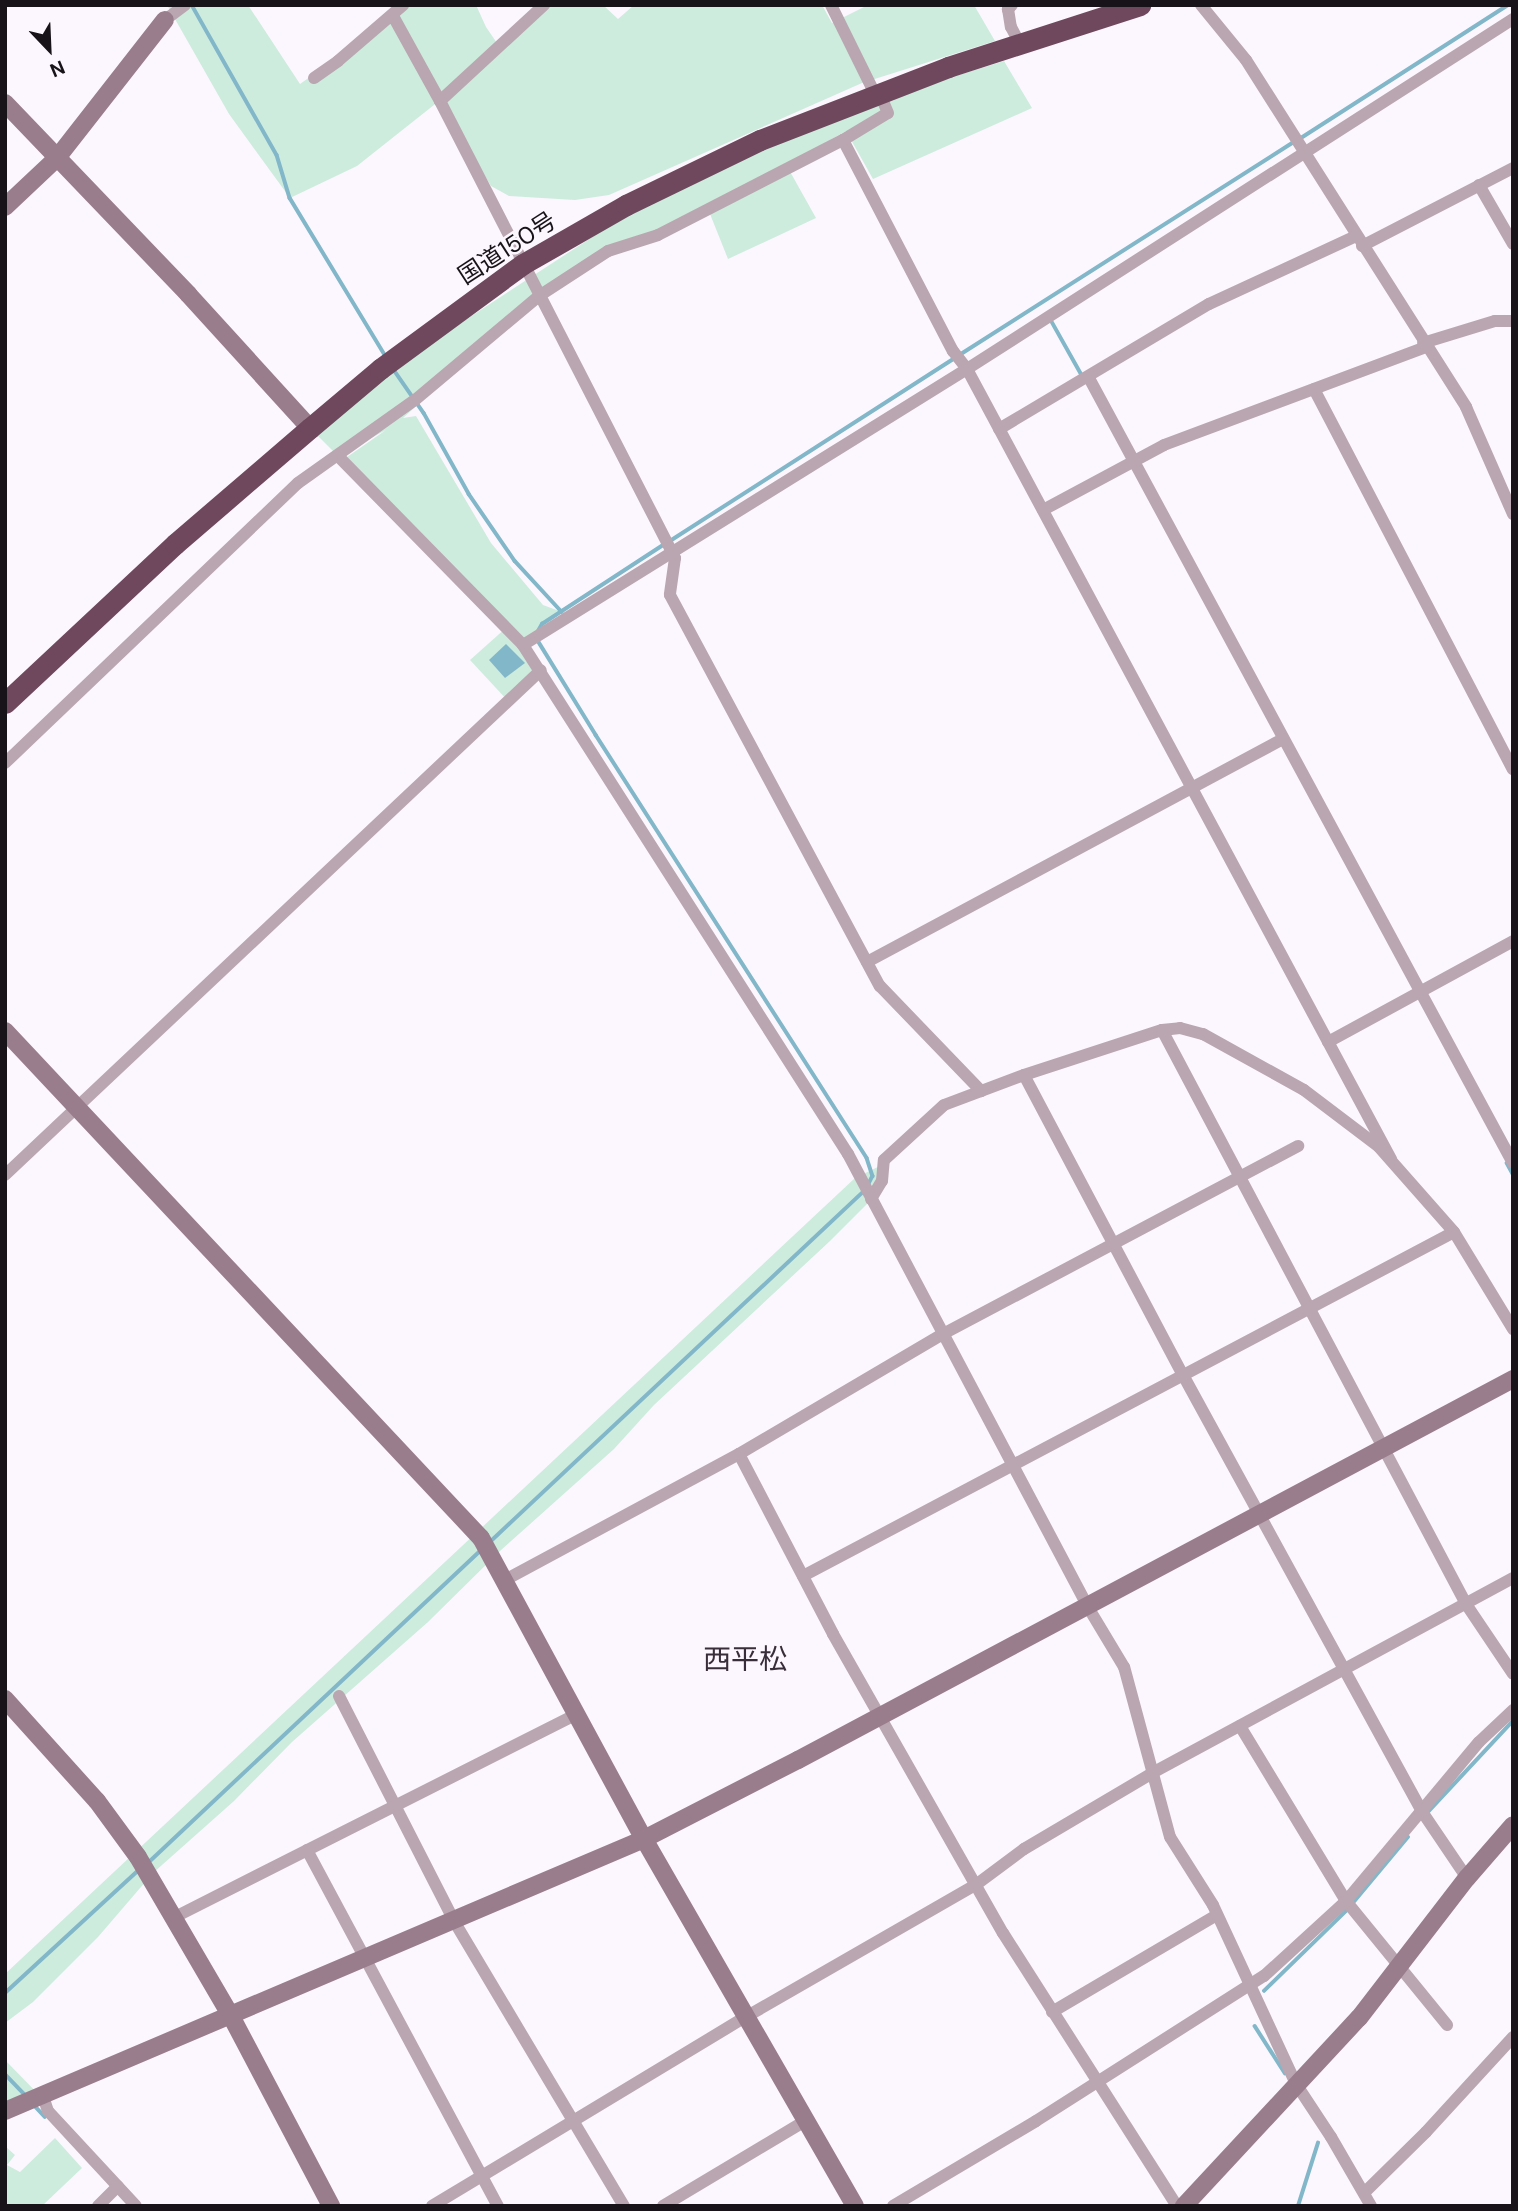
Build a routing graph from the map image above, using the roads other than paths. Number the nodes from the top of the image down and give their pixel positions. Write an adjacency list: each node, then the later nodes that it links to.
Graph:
1 (185, 5): 10 (street)
2 (403, 5): 8 (street)
3 (544, 5): 14 (street)
4 (831, 5): 13 (street)
5 (1012, 5): 11 (street)
6 (1140, 5): 11 (highway, 国道150号)
7 (1201, 5): 17 (street)
8 (393, 16): 12 (street); 14 (street)
9 (1513, 19): 17 (street)
10 (165, 20): 18 (street)
11 (1020, 44): 13 (highway, 国道150号)
12 (314, 78)
13 (877, 93): 16 (street); 24 (highway, 国道150号)
14 (440, 101): 24 (street)
15 (5, 103): 18 (street)
16 (843, 140): 25 (street); 28 (street)
17 (1303, 152): 22 (street); 28 (street)
18 (57, 158): 21 (street); 31 (street)
19 (1513, 169): 20 (street)
20 (1479, 185): 22 (street); 23 (street)
21 (5, 207)
22 (1359, 241): 27 (street); 29 (street)
23 (1513, 244)
24 (523, 264): 25 (street); 31 (highway, 国道150号)
25 (540, 296): 33 (street); 37 (street)
26 (1513, 321): 27 (street)
27 (1425, 345): 30 (street); 36 (street)
28 (967, 369): 32 (street); 37 (street)
29 (1089, 378): 32 (street); 34 (street)
30 (1314, 389): 34 (street); 43 (street)
31 (310, 428): 40 (highway, 国道150号)
32 (999, 429): 35 (street)
33 (338, 456): 38 (street); 42 (street)
34 (1132, 461): 35 (street); 41 (street)
35 (1043, 510): 44 (street)
36 (1513, 514)
37 (671, 553): 38 (street); 46 (street)
38 (528, 643): 39 (street)
39 (541, 670): 53 (street); 59 (street)
40 (5, 703)
41 (1283, 739): 44 (street); 47 (street)
42 (5, 763)
43 (1513, 769)
44 (1192, 789): 46 (street); 50 (street)
45 (1513, 942): 47 (street)
46 (867, 962): 52 (street)
47 (1418, 993): 50 (street); 56 (street)
48 (1162, 1030): 51 (street); 55 (street); 58 (street)
49 (5, 1031): 53 (street)
50 (1328, 1042): 55 (street)
51 (1024, 1075): 52 (street); 61 (street)
52 (981, 1091): 59 (street)
53 (77, 1108): 57 (street); 73 (street)
54 (1298, 1146): 58 (street)
55 (1391, 1159): 60 (street)
56 (1513, 1163)
57 (5, 1174)
58 (1239, 1178): 61 (street); 62 (street)
59 (871, 1199): 64 (street)
60 (1454, 1232): 62 (street); 63 (street)
61 (1114, 1244): 64 (street); 65 (street)
62 (1309, 1307): 65 (street); 67 (street)
63 (1513, 1329)
64 (943, 1334): 68 (street); 69 (street)
65 (1183, 1375): 69 (street); 70 (street)
66 (1513, 1379): 67 (street)
67 (1384, 1448): 70 (street); 74 (street)
68 (739, 1454): 71 (street); 73 (street)
69 (1013, 1466): 71 (street); 75 (street)
70 (1259, 1515): 75 (street); 76 (street)
71 (803, 1576): 82 (street)
72 (1513, 1578): 74 (street)
73 (505, 1580): 81 (street)
74 (1466, 1604): 76 (street); 77 (street)
75 (1088, 1606): 82 (street); 84 (street)
76 (1344, 1669): 83 (street); 86 (street)
77 (1513, 1674)
78 (339, 1696): 85 (street)
79 (5, 1699): 94 (street)
80 (1513, 1710): 86 (street)
81 (577, 1714): 85 (street); 88 (street)
82 (879, 1716): 88 (street); 91 (street)
83 (1240, 1726): 84 (street); 92 (street)
84 (1154, 1772): 91 (street); 93 (street)
85 (395, 1806): 89 (street); 95 (street)
86 (1424, 1814): 90 (street); 92 (street)
87 (1513, 1825): 90 (street)
88 (644, 1839): 95 (street); 101 (street)
89 (307, 1850): 94 (street); 96 (street)
90 (1467, 1878): 97 (street)
91 (977, 1884): 99 (street); 101 (street)
92 (1346, 1901): 97 (street); 98 (street)
93 (1217, 1915): 98 (street); 99 (street)
94 (175, 1917): 100 (street)
95 (454, 1921): 96 (street); 109 (street)
96 (366, 1959): 100 (street); 110 (street)
97 (1399, 1969): 102 (street); 105 (street)
98 (1249, 1986): 104 (street); 105 (street)
99 (1052, 2012): 104 (street)
100 (230, 2015): 106 (street); 115 (street)
101 (744, 2018): 108 (street); 109 (street)
102 (1447, 2025)
103 (1513, 2037): 112 (street)
104 (1098, 2082): 121 (street); 122 (street)
105 (1296, 2084): 112 (street); 123 (street)
106 (43, 2096): 107 (street); 111 (street)
107 (5, 2111)
108 (805, 2121): 119 (street); 120 (street)
109 (573, 2122): 110 (street); 118 (street)
110 (482, 2176): 116 (street); 117 (street)
111 (118, 2186): 113 (street); 114 (street)
112 (1364, 2193): 124 (street)
113 (98, 2206)
114 (136, 2206)
115 (331, 2206)
116 (432, 2206)
117 (498, 2206)
118 (624, 2206)
119 (663, 2206)
120 (855, 2206)
121 (893, 2206)
122 (1177, 2206)
123 (1184, 2206)
124 (1371, 2206)

